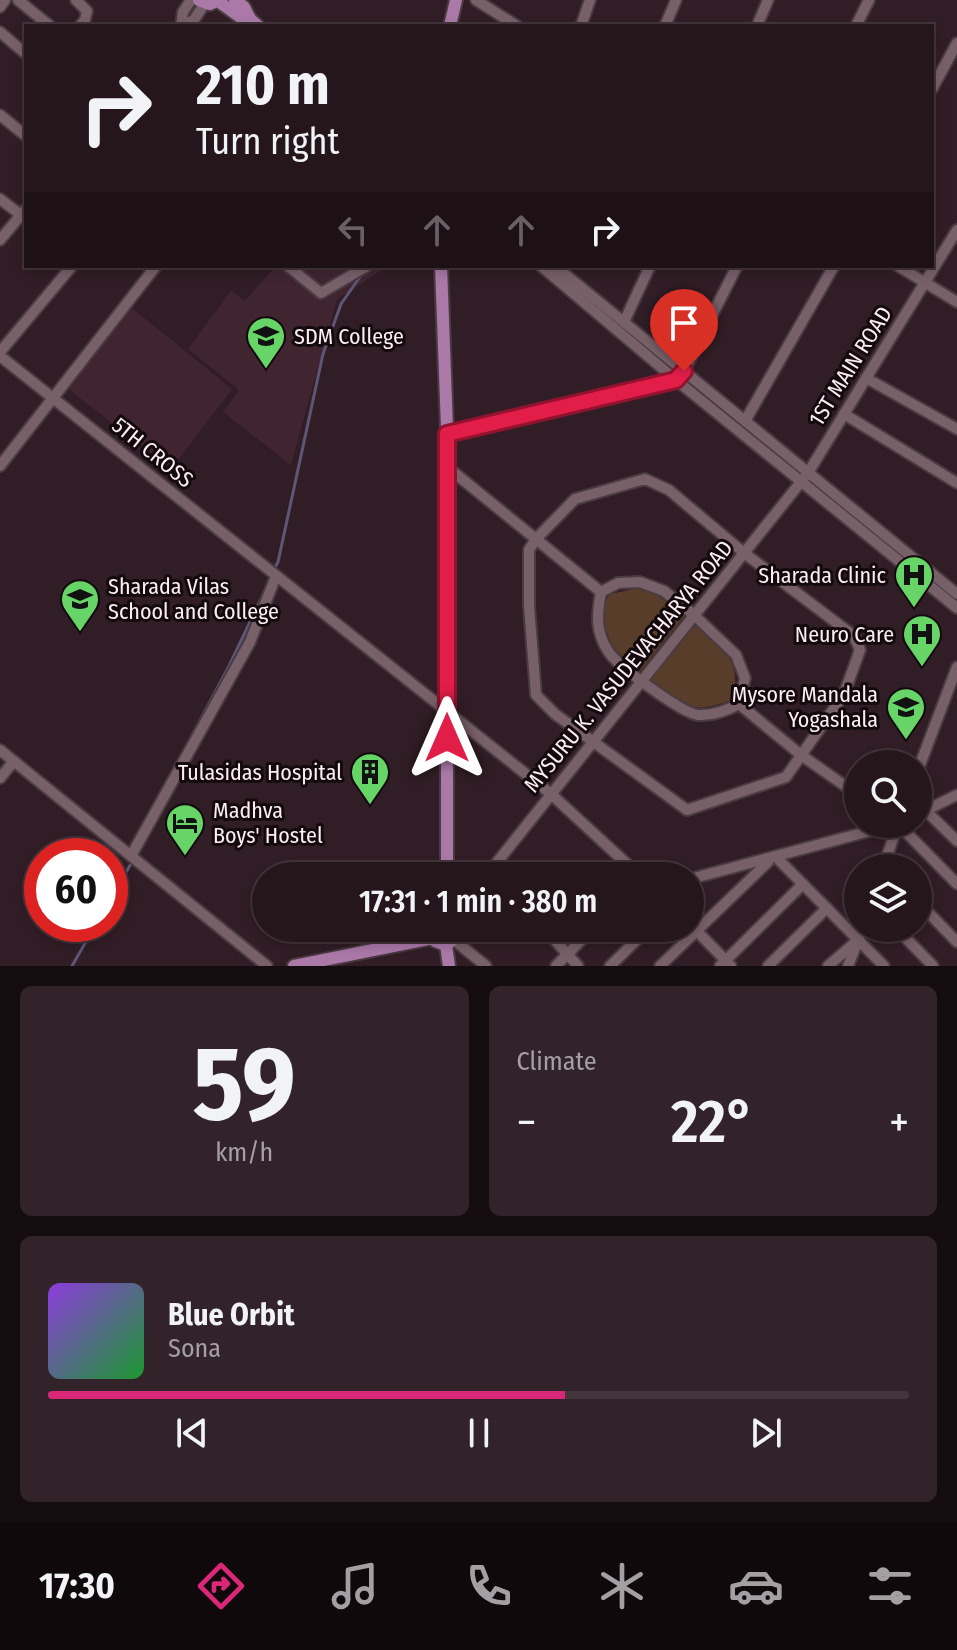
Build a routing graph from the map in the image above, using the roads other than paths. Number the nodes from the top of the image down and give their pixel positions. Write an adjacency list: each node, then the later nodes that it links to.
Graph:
1 (5, 0): 13 (street)
2 (18, 0): 15 (street)
3 (76, 0): 16 (street)
4 (191, 0): 17 (street)
5 (235, 0): 14 (main road)
6 (456, 0): 19 (main road)
7 (476, 0): 20 (street)
8 (590, 0): 21 (street)
9 (676, 0): 22 (street)
10 (768, 0): 23 (street)
11 (869, 0): 24 (street)
12 (210, 1): 14 (main road); 18 (street)
13 (0, 7)
14 (254, 23)
15 (48, 24)
16 (82, 24)
17 (181, 24)
18 (185, 24)
19 (450, 24)
20 (514, 24)
21 (582, 24)
22 (666, 24)
23 (758, 24)
24 (857, 24)
25 (0, 32): 27 (street)
26 (957, 43): 28 (street)
27 (24, 52)
28 (934, 84)
29 (0, 115): 30 (street)
30 (24, 134)
31 (0, 199): 32 (street)
32 (24, 212): 34 (street)
33 (957, 230): 46 (street, 1ST MAIN ROAD)
34 (0, 240)
35 (70, 268): 49 (street)
36 (154, 268): 52 (street)
37 (290, 268): 38 (street)
38 (364, 268)
39 (441, 268): 56 (main road)
40 (544, 268): 50 (street)
41 (649, 268): 48 (street)
42 (736, 268): 50 (street)
43 (833, 268): 54 (street)
44 (901, 268): 46 (street)
45 (568, 271): 48 (street)
46 (925, 283): 47 (street); 51 (street, 1ST MAIN ROAD)
47 (957, 302)
48 (624, 322): 50 (street)
49 (0, 354): 52 (street, 5TH CROSS)
50 (680, 376): 54 (street); 56 (street); 59 (street)
51 (866, 378): 53 (street, 1ST MAIN ROAD); 55 (street)
52 (53, 398): 57 (street); 63 (street, 5TH CROSS)
53 (844, 414): 59 (street, 1ST MAIN ROAD); 60 (street)
54 (745, 421): 59 (street)
55 (957, 429)
56 (447, 434): 58 (main road)
57 (0, 466)
58 (446, 466): 61 (street); 71 (main road)
59 (804, 476): 62 (street, MYSURU K. VASUDEVACHARYA ROAD); 65 (street); 66 (street)
60 (957, 483)
61 (536, 539): 62 (street); 64 (street); 72 (street)
62 (744, 553): 67 (street, MYSURU K. VASUDEVACHARYA ROAD); 75 (street)
63 (279, 578): 71 (street, 5TH CROSS); 87 (street)
64 (601, 592): 67 (street); 69 (street)
65 (957, 594)
66 (957, 608)
67 (693, 614): 69 (street, MYSURU K. VASUDEVACHARYA ROAD); 70 (street)
68 (957, 667): 74 (street)
69 (641, 680): 70 (street); 72 (street, MYSURU K. VASUDEVACHARYA ROAD)
70 (739, 704): 75 (street)
71 (447, 711): 79 (street, 5TH CROSS); 89 (main road)
72 (593, 741): 75 (street); 79 (street, MYSURU K. VASUDEVACHARYA ROAD)
73 (0, 750): 76 (street)
74 (926, 750)
75 (801, 755): 78 (street)
76 (14, 761): 77 (street); 83 (street)
77 (0, 778)
78 (844, 785)
79 (551, 794): 90 (street, MYSURU K. VASUDEVACHARYA ROAD); 91 (street, 5TH CROSS)
80 (957, 795): 81 (street)
81 (932, 807)
82 (932, 820): 86 (street)
83 (108, 838)
84 (847, 838): 88 (street)
85 (911, 838): 94 (street)
86 (957, 841)
87 (128, 854): 114 (street)
88 (773, 859): 92 (street); 93 (street); 97 (street)
89 (447, 862)
90 (497, 862)
91 (625, 862)
92 (706, 876)
93 (803, 884): 95 (street); 113 (street)
94 (957, 884)
95 (827, 908): 98 (street); 122 (street)
96 (932, 916): 111 (street)
97 (704, 918)
98 (844, 925)
99 (704, 939): 113 (street)
100 (395, 942): 115 (main road)
101 (454, 942): 116 (main road)
102 (464, 942): 117 (street)
103 (557, 942): 112 (street)
104 (580, 942): 112 (street)
105 (635, 942): 120 (street)
106 (680, 942): 121 (street)
107 (857, 942): 123 (street)
108 (858, 942): 124 (street)
109 (861, 942): 125 (street)
110 (910, 942): 126 (street)
111 (957, 942)
112 (568, 954): 118 (street); 119 (street)
113 (726, 964)
114 (267, 966)
115 (294, 966)
116 (449, 966)
117 (486, 966)
118 (556, 966)
119 (578, 966)
120 (610, 966)
121 (660, 966)
122 (768, 966)
123 (828, 966)
124 (848, 966)
125 (884, 966)
126 (933, 966)

